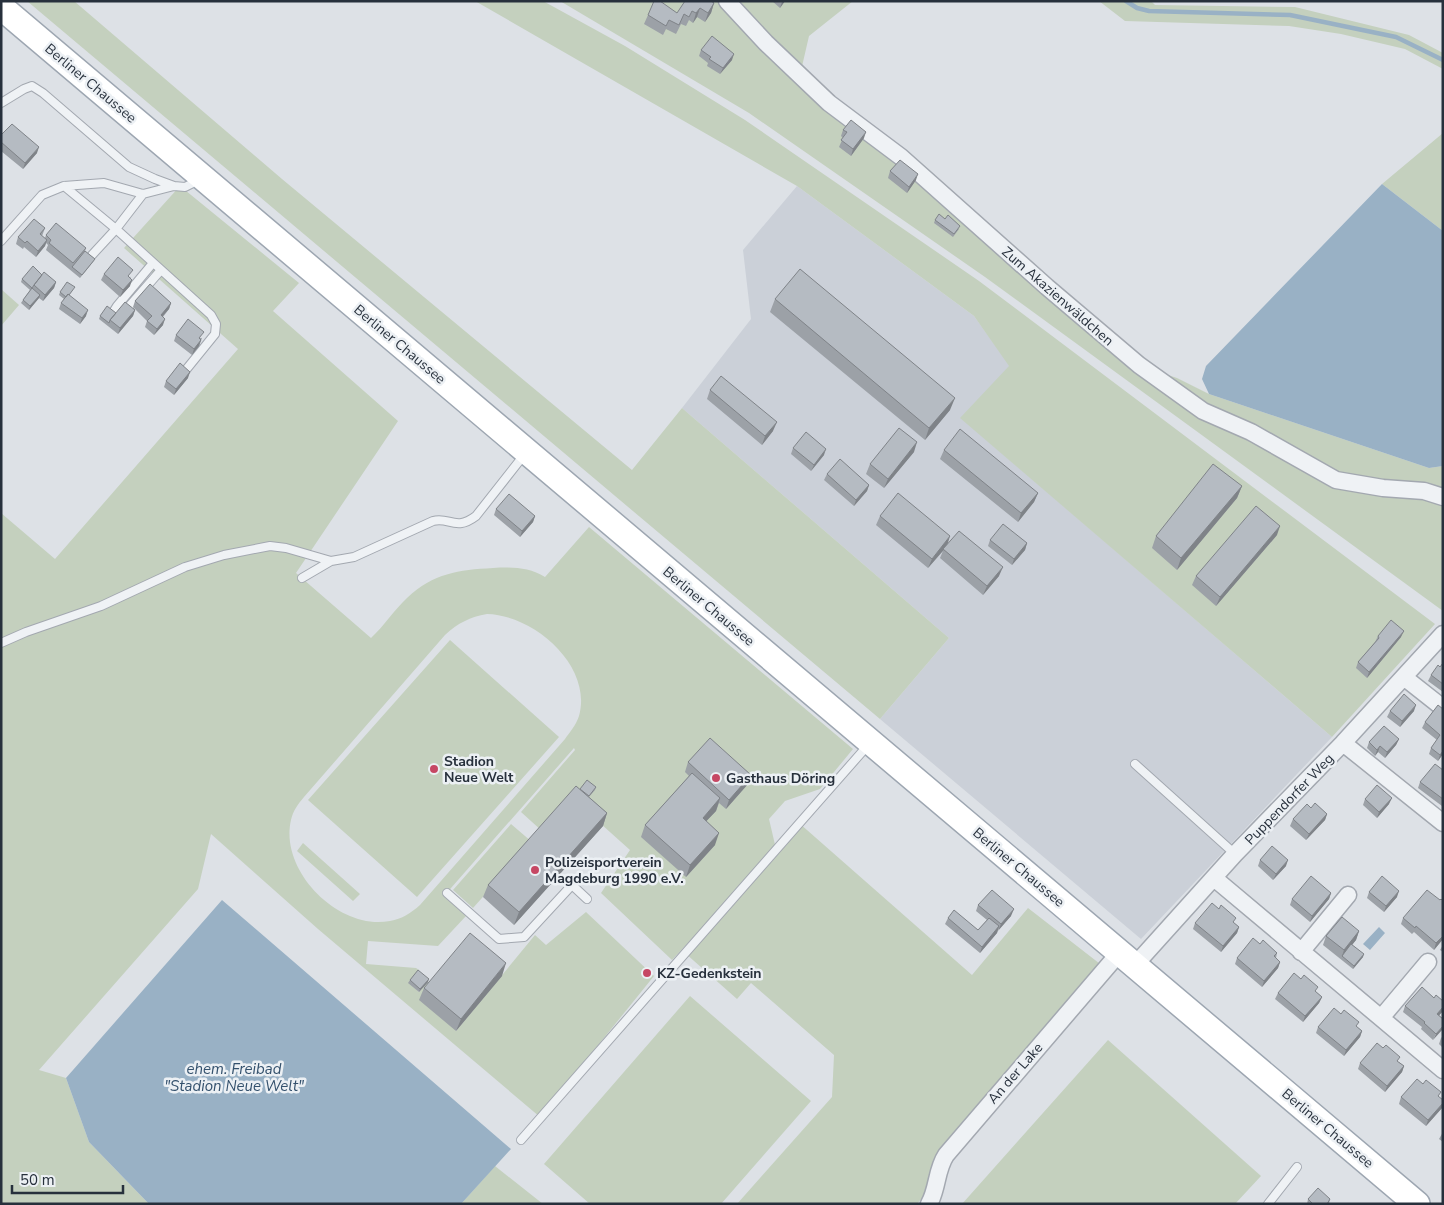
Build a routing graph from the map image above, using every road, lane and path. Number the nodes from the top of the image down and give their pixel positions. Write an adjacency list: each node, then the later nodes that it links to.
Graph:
1 (727, 1): 17 (street, Zum Akazienwäldchen)
2 (1, 7): 4 (main road, Berliner Chaussee)
3 (1, 103): 6 (lane)
4 (199, 175): 6 (lane); 16 (main road, Berliner Chaussee)
5 (64, 186): 7 (lane); 8 (lane); 9 (lane)
6 (174, 186): 7 (lane)
7 (143, 194): 8 (lane)
8 (116, 229): 10 (lane); 11 (lane)
9 (1, 242)
10 (92, 255)
11 (153, 262): 12 (lane); 14 (lane)
12 (161, 270): 13 (lane); 15 (lane)
13 (126, 310)
14 (112, 314)
15 (185, 371)
16 (527, 451): 18 (lane); 24 (main road, Berliner Chaussee)
17 (1443, 497)
18 (331, 560): 19 (lane); 21 (lane)
19 (302, 578)
20 (1443, 634): 22 (street, Puppendorfer Weg)
21 (1, 643)
22 (1405, 678): 23 (street); 25 (street, Puppendorfer Weg)
23 (1443, 708)
24 (870, 742): 34 (main road, Berliner Chaussee); 38 (lane)
25 (1343, 744): 27 (street); 28 (street, Puppendorfer Weg)
26 (1135, 764): 28 (lane)
27 (1443, 823)
28 (1235, 854): 29 (street, Puppendorfer Weg)
29 (1214, 878): 33 (street); 34 (street, Puppendorfer Weg)
30 (447, 893): 32 (lane)
31 (1348, 895): 33 (street)
32 (587, 899)
33 (1301, 952): 36 (street)
34 (1127, 959): 40 (street, An der Lake); 42 (main road, Berliner Chaussee)
35 (1428, 962): 36 (street)
36 (1381, 1018): 37 (street)
37 (1443, 1070)
38 (521, 1140)
39 (1297, 1167): 41 (lane)
40 (928, 1204)
41 (1268, 1204)
42 (1417, 1204)

